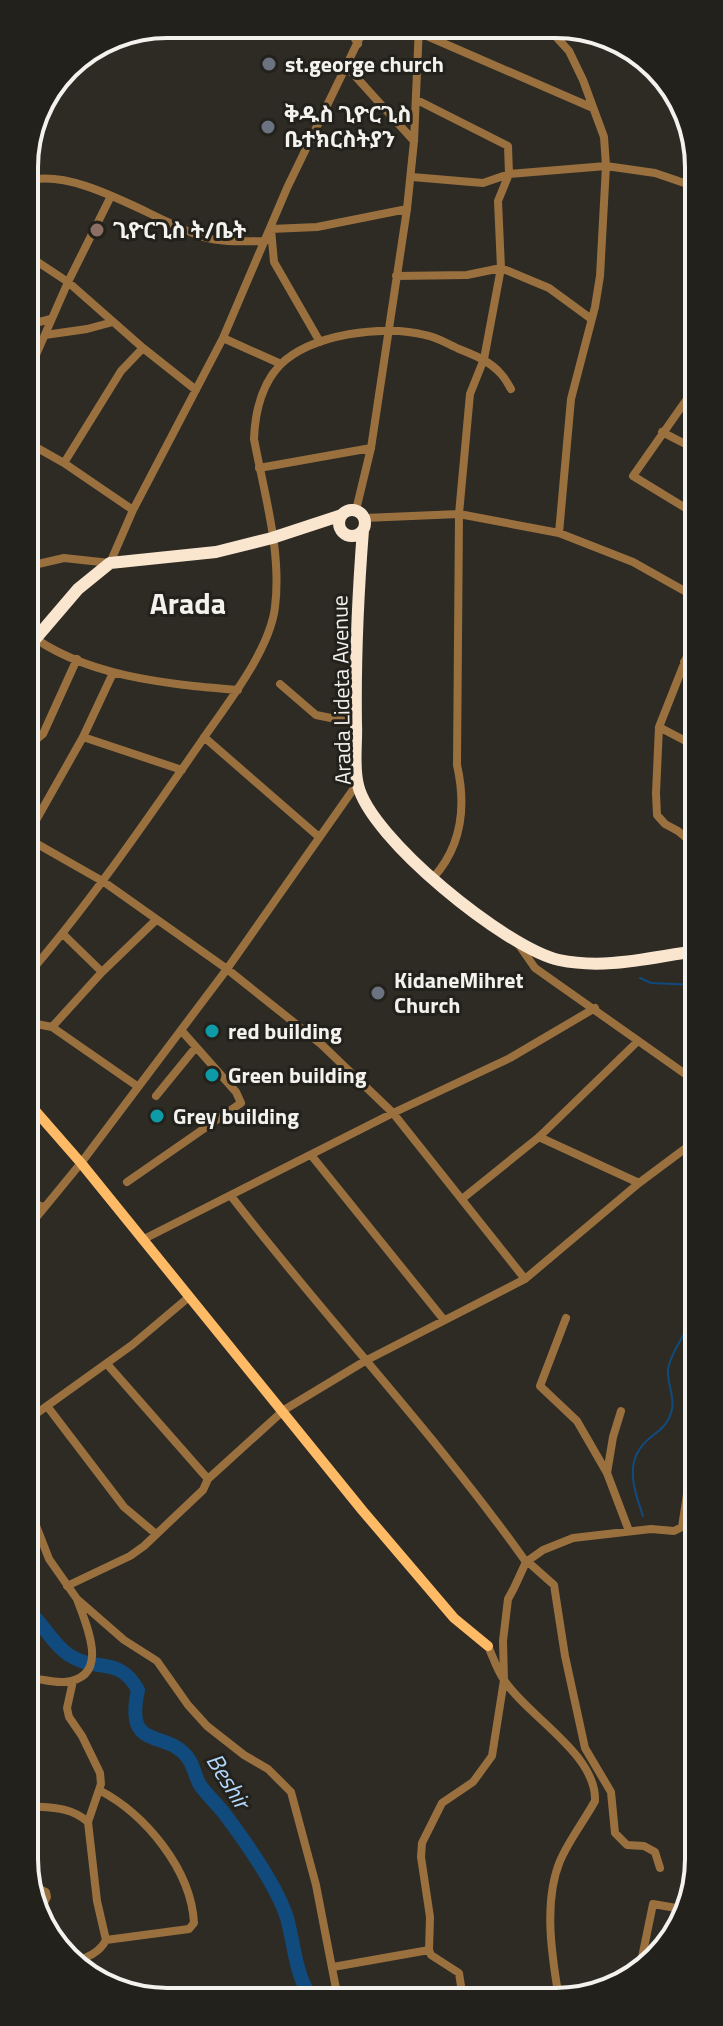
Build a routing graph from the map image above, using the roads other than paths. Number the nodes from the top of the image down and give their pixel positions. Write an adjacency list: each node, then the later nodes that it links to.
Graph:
1 (355, 38): 6 (street)
2 (361, 38): 6 (street)
3 (419, 38): 8 (street)
4 (437, 38): 9 (street)
5 (557, 38): 9 (street)
6 (358, 44): 7 (street)
7 (347, 67): 10 (street); 18 (street)
8 (417, 100): 10 (street); 12 (street)
9 (593, 108): 11 (street)
10 (414, 141): 13 (street)
11 (606, 166): 12 (street); 15 (street); 24 (street)
12 (509, 174): 13 (street); 21 (street)
13 (412, 177): 17 (street)
14 (38, 178): 16 (street)
15 (685, 183)
16 (111, 196): 19 (street); 23 (street)
17 (407, 209): 18 (street); 22 (street)
18 (271, 229): 19 (street); 31 (street)
19 (265, 241): 30 (street)
20 (38, 262): 23 (street)
21 (501, 268): 22 (street); 24 (street); 34 (street)
22 (396, 276): 28 (street)
23 (68, 282): 25 (street); 27 (street)
24 (590, 318): 52 (street)
25 (51, 319): 26 (street); 29 (street)
26 (38, 322)
27 (113, 322): 29 (street); 32 (street)
28 (390, 330): 31 (street); 34 (street); 42 (street)
29 (45, 335): 33 (street)
30 (223, 338): 35 (street); 37 (street)
31 (320, 342): 35 (street)
32 (143, 348): 37 (street); 43 (street)
33 (38, 351)
34 (484, 359): 36 (street); 47 (street)
35 (281, 364): 44 (street)
36 (511, 389)
37 (196, 390): 46 (street)
38 (685, 401): 39 (street)
39 (662, 432): 40 (street); 45 (street)
40 (685, 444)
41 (38, 448): 43 (street)
42 (371, 448): 44 (street); 49 (street)
43 (64, 463): 46 (street)
44 (259, 468): 53 (street)
45 (685, 508)
46 (133, 510): 54 (street)
47 (459, 514): 49 (street); 52 (street); 77 (street)
48 (342, 515): 49 (highway); 50 (highway); 51 (highway, Arada Lideta Avenue)
49 (361, 519): 51 (highway); 56 (highway, Arada Lideta Avenue)
50 (311, 526): 51 (highway); 53 (highway)
51 (344, 533): 56 (highway, Arada Lideta Avenue)
52 (559, 533): 57 (street)
53 (272, 538): 54 (highway); 64 (street)
54 (110, 563): 55 (street); 58 (highway)
55 (38, 564)
56 (359, 566): 65 (highway, Arada Lideta Avenue)
57 (685, 591)
58 (38, 627)
59 (38, 639): 60 (street)
60 (77, 659): 62 (street); 69 (street)
61 (684, 662): 66 (street)
62 (113, 673): 64 (street); 67 (street)
63 (280, 684): 65 (street)
64 (238, 690): 68 (street)
65 (356, 723): 72 (highway, Arada Lideta Avenue)
66 (659, 727): 70 (street); 75 (street)
67 (83, 737): 71 (street); 73 (street)
68 (204, 737): 71 (street); 74 (street)
69 (38, 738)
70 (685, 741)
71 (182, 770): 78 (street)
72 (357, 784): 74 (street); 77 (highway, Arada Lideta Avenue)
73 (38, 816)
74 (319, 837): 84 (street)
75 (685, 837)
76 (38, 844): 78 (street)
77 (433, 878): 81 (highway, Arada Lideta Avenue)
78 (104, 882): 79 (street); 80 (street)
79 (156, 920): 84 (street); 85 (street)
80 (63, 934): 83 (street); 85 (street)
81 (519, 944): 82 (highway, Arada Lideta Avenue); 86 (street)
82 (685, 953)
83 (38, 963)
84 (227, 969): 89 (street); 95 (street)
85 (102, 972): 88 (street)
86 (595, 1008): 90 (street); 95 (street)
87 (38, 1024): 88 (street)
88 (52, 1027): 93 (street)
89 (181, 1030): 91 (street); 93 (street)
90 (638, 1041): 92 (street); 97 (street)
91 (196, 1047): 94 (street); 101 (street)
92 (685, 1074)
93 (137, 1086): 100 (street)
94 (156, 1096)
95 (393, 1113): 99 (street); 104 (street)
96 (38, 1114): 100 (main road)
97 (539, 1137): 102 (street); 104 (street)
98 (685, 1149): 102 (street)
99 (311, 1155): 103 (street); 112 (street)
100 (81, 1163): 106 (street); 108 (main road)
101 (127, 1182)
102 (639, 1183): 109 (street)
103 (231, 1196): 108 (street); 113 (street)
104 (462, 1199): 109 (street)
105 (38, 1205): 106 (street)
106 (43, 1207): 107 (street)
107 (38, 1214)
108 (142, 1240): 110 (main road)
109 (525, 1279): 112 (street)
110 (189, 1297): 114 (street); 116 (main road)
111 (566, 1318): 119 (street)
112 (444, 1320): 113 (street)
113 (365, 1361): 116 (street); 125 (street)
114 (107, 1364): 115 (street); 120 (street)
115 (47, 1406): 118 (street); 124 (street)
116 (284, 1410): 120 (street); 128 (main road)
117 (621, 1411): 119 (street)
118 (38, 1412)
119 (607, 1473): 123 (street)
120 (208, 1479): 124 (street)
121 (685, 1507): 123 (street)
122 (38, 1531): 126 (street)
123 (629, 1531): 125 (street)
124 (156, 1534): 126 (street)
125 (527, 1562): 130 (street); 135 (street)
126 (67, 1586): 127 (street)
127 (77, 1599): 131 (street); 141 (street)
128 (488, 1646): 130 (street)
129 (38, 1679): 131 (street)
130 (504, 1680): 138 (street); 144 (street)
131 (73, 1681): 132 (street)
132 (99, 1790): 134 (street); 137 (street)
133 (38, 1807): 134 (street)
134 (88, 1822): 137 (street)
135 (660, 1868)
136 (675, 1908): 139 (street)
137 (106, 1940): 140 (street)
138 (429, 1950): 141 (street); 143 (street)
139 (643, 1953)
140 (85, 1958)
141 (333, 1967): 142 (street)
142 (336, 1988)
143 (461, 1988)
144 (558, 1988)

